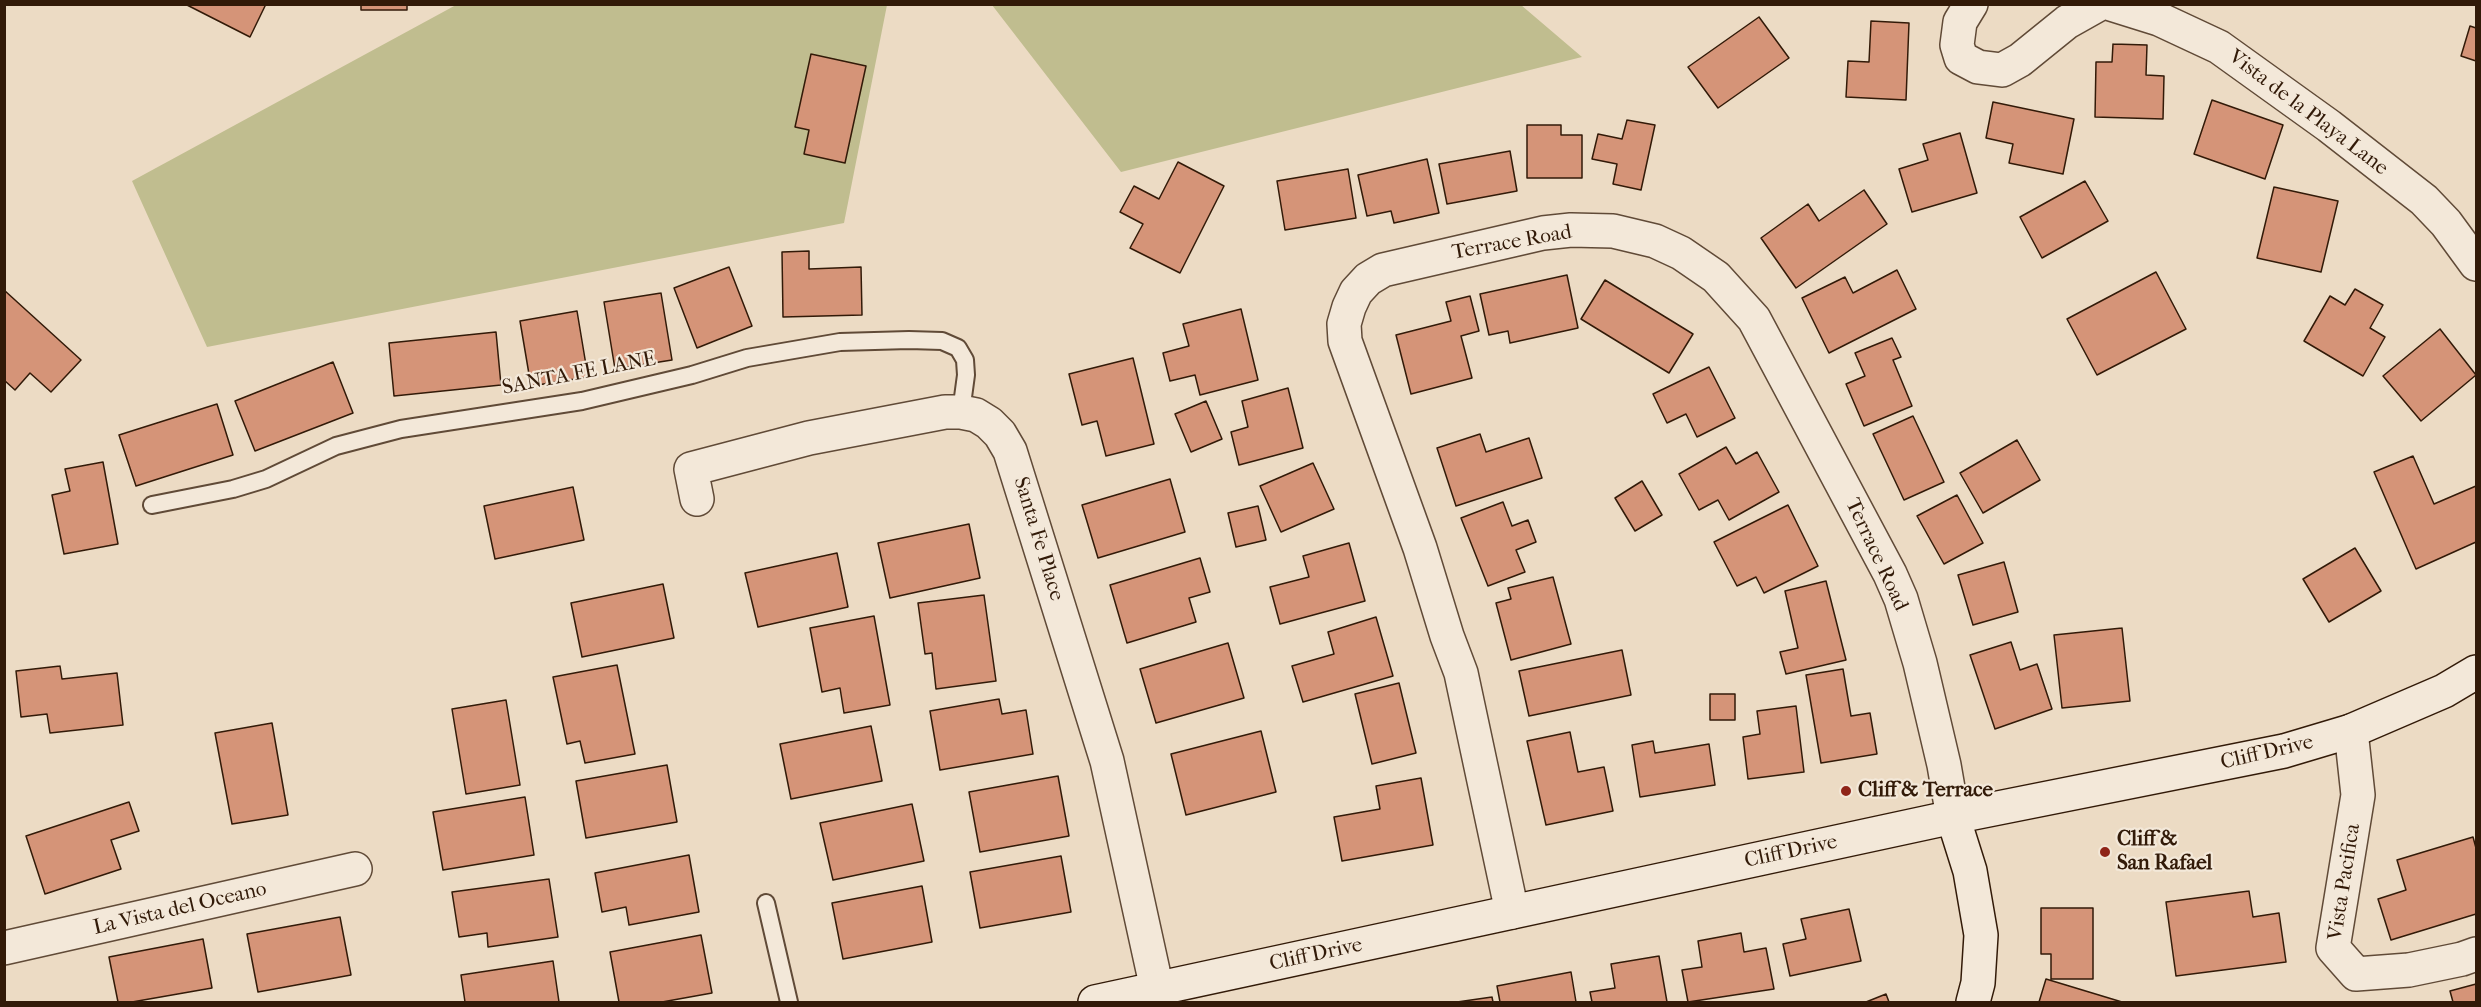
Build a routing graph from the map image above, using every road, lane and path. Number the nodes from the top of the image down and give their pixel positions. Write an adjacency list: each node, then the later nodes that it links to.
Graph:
1 (1971, 4): 2 (street)
2 (2099, 4)
3 (2111, 4): 4 (street, Vista de la Playa Lane)
4 (2476, 264)
5 (961, 412): 6 (street, Santa Fe Place); 7 (lane, SANTA FE LANE); 16 (street, Santa Fe Place)
6 (697, 499)
7 (152, 505)
8 (2476, 672): 9 (street, Cliff Drive)
9 (2351, 731): 10 (street, Cliff Drive); 15 (street, Vista Pacifica)
10 (1953, 818): 13 (street, Cliff Drive); 13 (street, Terrace Road); 19 (street, Terrace Road)
11 (355, 869): 14 (street, La Vista del Oceano)
12 (766, 903): 17 (lane)
13 (1512, 912): 16 (street, Cliff Drive)
14 (4, 948)
15 (2476, 954)
16 (1157, 990): 18 (street, Cliff Drive)
17 (789, 1002)
18 (1095, 1002)
19 (1973, 1002)

